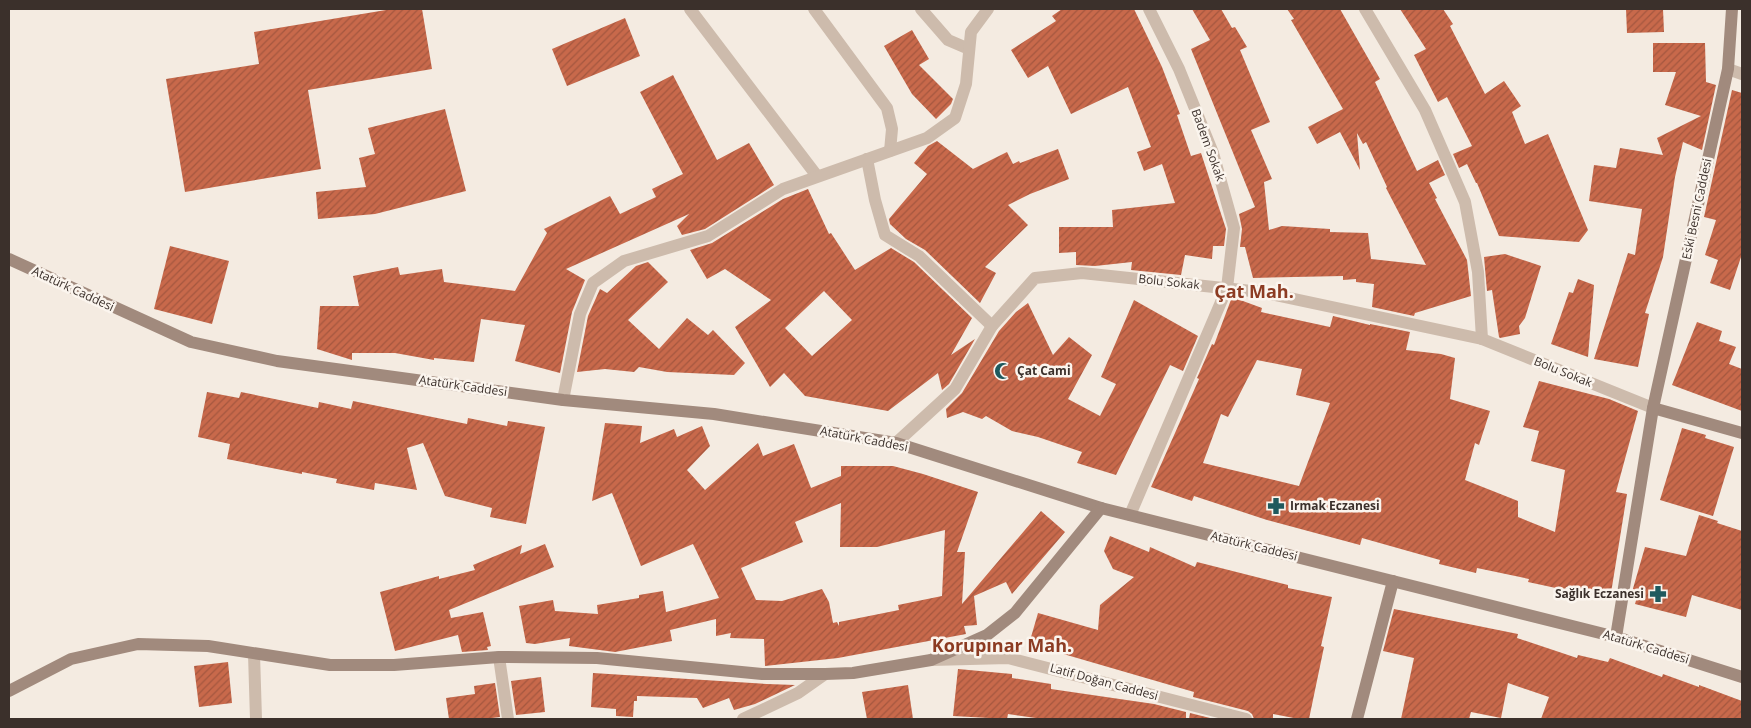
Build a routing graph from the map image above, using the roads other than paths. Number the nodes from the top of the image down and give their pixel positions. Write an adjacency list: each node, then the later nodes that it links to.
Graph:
1 (690, 9): 13 (street)
2 (814, 9): 11 (street)
3 (921, 9): 8 (street)
4 (988, 9): 8 (street)
5 (1148, 9): 15 (street, Badem Sokak)
6 (1365, 9): 17 (street)
7 (1732, 9): 9 (street, Eski Besni Caddesi)
8 (969, 49): 11 (street)
9 (1728, 69): 10 (street); 19 (street, Eski Besni Caddesi)
10 (1742, 74)
11 (890, 151): 12 (street)
12 (868, 159): 13 (street); 16 (street)
13 (818, 176): 18 (street)
14 (9, 260): 18 (street, Atatürk Caddesi)
15 (1227, 288): 16 (street, Bolu Sokak); 17 (street, Bolu Sokak); 23 (street, Badem Sokak)
16 (992, 326): 21 (street, Bolu Sokak)
17 (1482, 339): 19 (street, Bolu Sokak)
18 (563, 400): 21 (street, Atatürk Caddesi)
19 (1653, 408): 20 (street); 25 (street, Eski Besni Caddesi)
20 (1742, 433)
21 (896, 443): 22 (street, Atatürk Caddesi)
22 (1101, 508): 23 (street, Atatürk Caddesi); 28 (street)
23 (1130, 515): 24 (street, Atatürk Caddesi)
24 (1393, 581): 25 (street, Atatürk Caddesi); 36 (street)
25 (1616, 637): 30 (street, Atatürk Caddesi)
26 (254, 654): 27 (street); 31 (street); 32 (street)
27 (499, 657): 29 (street); 33 (street)
28 (930, 660): 29 (street); 35 (street, Latif Doğan Caddesi)
29 (825, 674): 34 (street)
30 (1742, 677)
31 (9, 691)
32 (256, 719)
33 (508, 719)
34 (743, 719)
35 (1246, 719)
36 (1357, 719)

